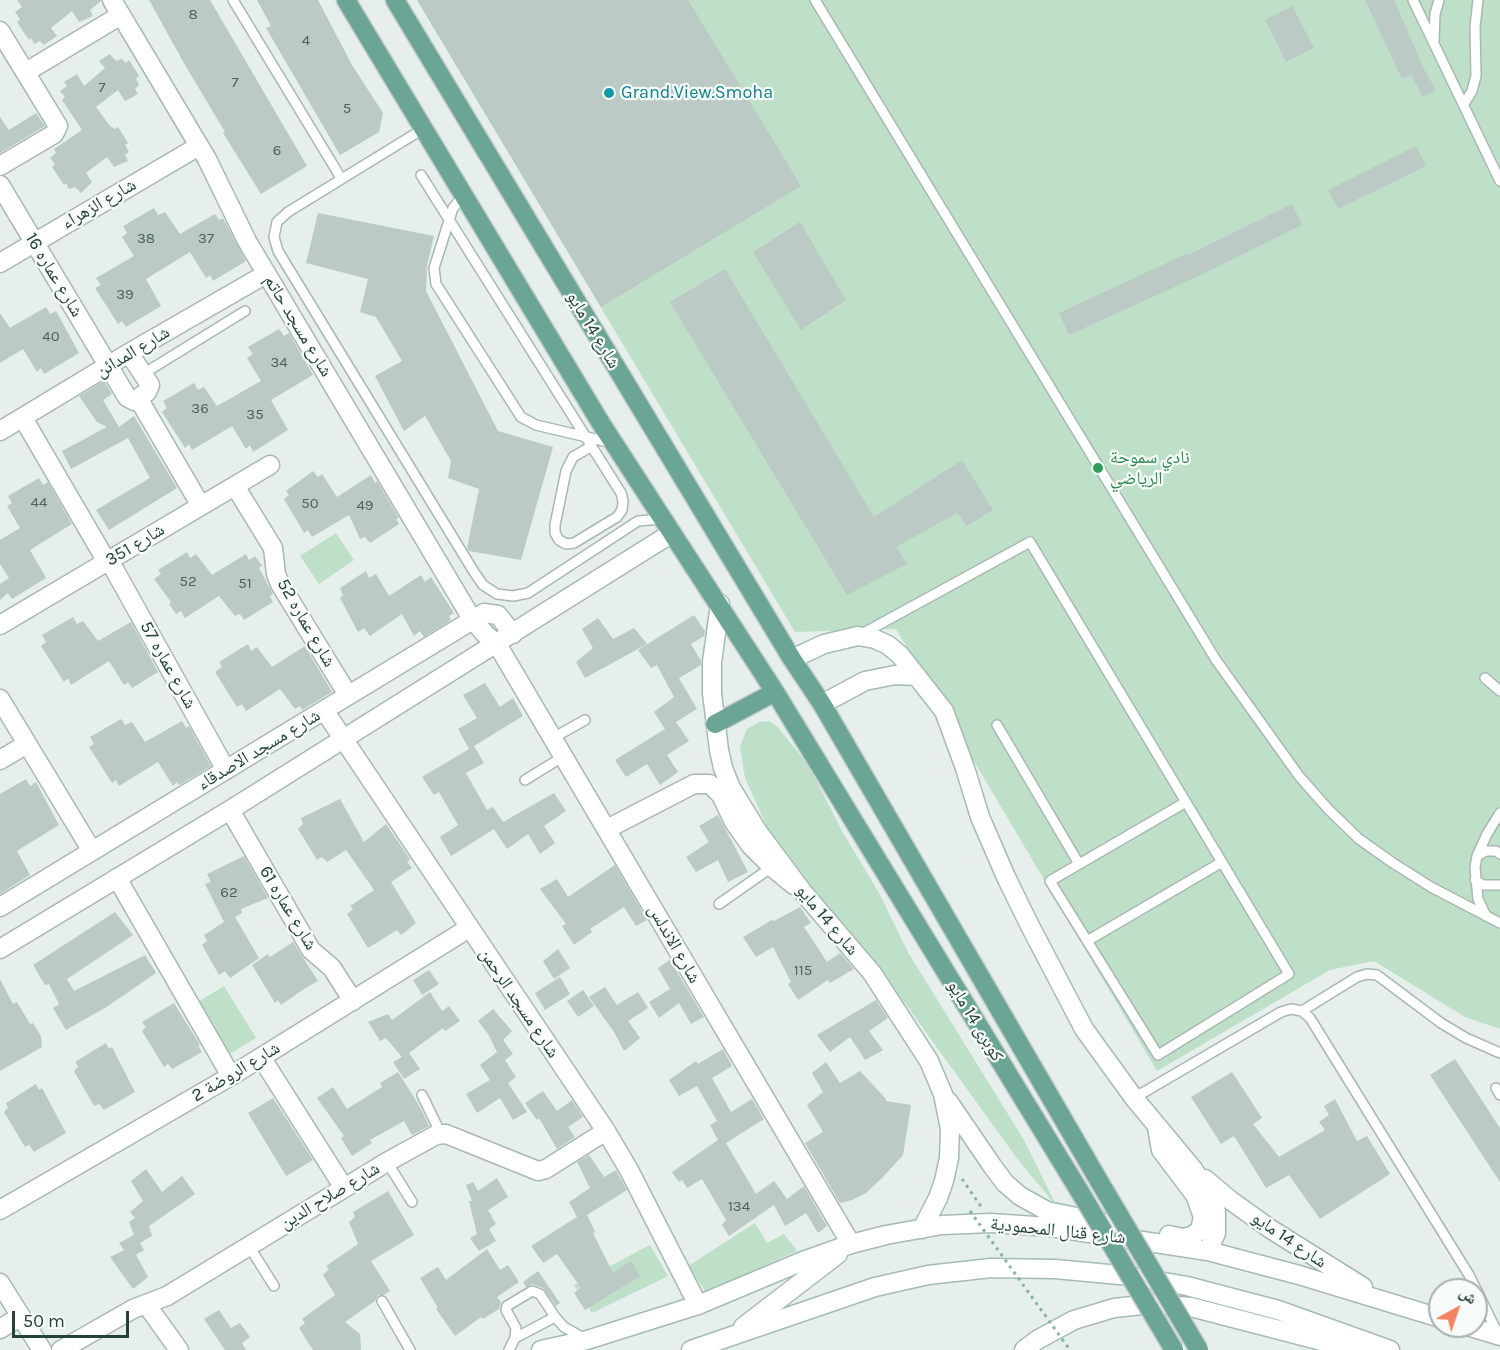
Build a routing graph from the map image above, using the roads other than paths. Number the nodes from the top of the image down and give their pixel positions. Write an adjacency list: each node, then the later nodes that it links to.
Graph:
1 (233, 0): 17 (lane)
2 (346, 0): 13 (main road)
3 (395, 0): 46 (main road, شارع 14 مايو)
4 (815, 0): 81 (lane)
5 (1413, 0): 10 (lane)
6 (1439, 0): 10 (lane)
7 (1478, 0): 12 (lane)
8 (116, 7): 11 (street); 14 (street, شارع مسجد حاتم)
9 (0, 31): 11 (street)
10 (1434, 42): 12 (lane)
11 (26, 72): 15 (street)
12 (1464, 104): 18 (lane)
13 (423, 129): 17 (lane); 20 (main road)
14 (199, 146): 22 (street, شارع الزهراء); 24 (street, شارع مسجد حاتم)
15 (0, 166)
16 (421, 175): 21 (lane)
17 (341, 178): 38 (lane)
18 (1500, 181)
19 (0, 185): 22 (street, شارع عماره 16)
20 (463, 196): 21 (lane); 33 (main road)
21 (449, 220): 32 (lane); 32 (lane)
22 (34, 242): 23 (street, شارع الزهراء); 27 (street, شارع عماره 16)
23 (0, 263)
24 (266, 274): 26 (street, شارع المدائن); 41 (street, شارع مسجد حاتم)
25 (245, 311): 28 (lane)
26 (129, 353): 27 (street, شارع المدائن); 28 (street)
27 (108, 366): 29 (street, شارع عماره 16); 30 (street, شارع المدائن)
28 (143, 374): 29 (street)
29 (138, 398): 37 (street)
30 (22, 418): 31 (street, شارع المدائن); 39 (street, شارع عماره 57)
31 (0, 431)
32 (586, 437): 33 (lane); 34 (lane)
33 (614, 443): 38 (main road)
34 (592, 446): 34 (lane)
35 (270, 465): 36 (street, شارع 351)
36 (235, 486): 37 (street, شارع 351); 51 (street, شارع عماره 52)
37 (201, 506): 39 (street, شارع 351)
38 (668, 526): 40 (main road); 43 (street, شارع مسجد الاصدقاء)
39 (108, 561): 42 (street, شارع 351); 63 (street, شارع عماره 57)
40 (720, 604): 50 (main road); 56 (street, شارع 14 مايو)
41 (472, 619): 43 (street, شارع مسجد الاصدقاء); 45 (street, شارع مسجد حاتم); 51 (street, شارع مسجد الاصدقاء)
42 (0, 625)
43 (513, 634): 45 (street, شارع مسجد الاصدقاء)
44 (858, 636): 46 (street, شارع 14 مايو); 47 (street, شارع 14 مايو); 65 (lane)
45 (497, 644): 58 (street, شارع الاندلس); 59 (street, شارع مسجد الاصدقاء)
46 (792, 659): 53 (main road, شارع 14 مايو)
47 (917, 676): 53 (street); 93 (street, شارع 14 مايو)
48 (1485, 678): 49 (lane)
49 (1500, 691)
50 (775, 692): 56 (main road); 128 (main road, كوبرى 14 مايو, bridge)
51 (348, 695): 54 (street, شارع مسجد الاصدقاء)
52 (0, 699): 60 (street)
53 (822, 704): 129 (main road, كوبرى 14 مايو, bridge)
54 (324, 710): 59 (street, شارع مسجد الرحمن); 63 (street, شارع مسجد الاصدقاء)
55 (585, 720): 58 (lane)
56 (714, 724): 78 (street, شارع 14 مايو)
57 (997, 725): 73 (lane)
58 (554, 738): 61 (street, شارع الاندلس)
59 (343, 739): 66 (street, شارع مسجد الاصدقاء); 83 (street, شارع مسجد الرحمن)
60 (27, 744): 62 (street); 69 (street)
61 (564, 756): 64 (lane); 68 (street, شارع الاندلس)
62 (0, 760)
63 (226, 770): 69 (street, شارع مسجد الاصدقاء)
64 (525, 780)
65 (1186, 802): 72 (lane); 73 (lane)
66 (230, 810): 75 (street, شارع مسجد الاصدقاء); 86 (street, شارع عماره 61)
67 (1500, 813): 71 (lane)
68 (607, 830): 74 (street); 103 (street, شارع الاندلس)
69 (93, 851): 80 (street, شارع مسجد الاصدقاء)
70 (1500, 854): 71 (lane)
71 (1477, 856): 76 (lane)
72 (1222, 862): 84 (lane); 84 (lane)
73 (1079, 864): 84 (lane)
74 (772, 867): 78 (street); 79 (lane)
75 (117, 878): 85 (street, شارع مسجد الاصدقاء); 90 (street)
76 (1475, 880): 77 (lane); 81 (lane)
77 (1500, 885)
78 (802, 891): 91 (street, شارع 14 مايو)
79 (718, 904)
80 (0, 907)
81 (1486, 917): 82 (lane)
82 (1500, 923)
83 (469, 928): 86 (street, شارع الروضة 2); 95 (street, شارع مسجد الرحمن)
84 (1087, 941)
85 (0, 949)
86 (353, 1000): 89 (street, شارع الروضة 2)
87 (1302, 1011): 88 (lane); 93 (lane); 116 (lane)
88 (1500, 1053)
89 (261, 1057): 90 (street, شارع الروضة 2); 99 (street)
90 (231, 1076): 101 (street, شارع الروضة 2)
91 (943, 1094): 94 (street); 102 (street, شارع 14 مايو)
92 (422, 1095): 96 (lane)
93 (1134, 1098): 94 (street, شارع 14 مايو)
94 (1157, 1126): 98 (street, شارع 14 مايو)
95 (606, 1131): 96 (street); 111 (street, شارع مسجد الرحمن)
96 (441, 1134): 97 (street, شارع صلاح الدين)
97 (387, 1162): 99 (street, شارع صلاح الدين); 100 (lane)
98 (1193, 1169): 105 (street, شارع 14 مايو); 109 (street, شارع 14 مايو)
99 (344, 1188): 104 (street, شارع صلاح الدين)
100 (412, 1202)
101 (0, 1210)
102 (922, 1229): 103 (street, شارع قنال المحمودية); 105 (street, شارع قنال المحمودية)
103 (851, 1244): 111 (street, شارع قنال المحمودية); 117 (street)
104 (249, 1246): 107 (lane); 110 (street, شارع صلاح الدين)
105 (1208, 1251): 109 (street, شارع قنال المحمودية)
106 (0, 1283): 113 (street)
107 (274, 1286)
108 (382, 1301): 123 (lane)
109 (1391, 1302): 112 (street, شارع قنال المحمودية)
110 (147, 1304): 121 (street, شارع صلاح الدين); 122 (street)
111 (698, 1305): 119 (street, شارع قنال المحمودية)
112 (1428, 1314)
113 (21, 1316): 115 (street); 120 (street)
114 (555, 1317): 118 (lane); 118 (lane); 119 (lane)
115 (0, 1329)
116 (1499, 1336)
117 (731, 1337): 126 (street, شارع قنال المحمودية); 131 (street, شارع قنال المحمودية)
118 (515, 1338): 124 (lane)
119 (587, 1340): 125 (street, شارع قنال المحمودية)
120 (42, 1350)
121 (61, 1350)
122 (179, 1350)
123 (410, 1350)
124 (509, 1350)
125 (542, 1350)
126 (691, 1350)
127 (1024, 1350): 130 (street)
128 (1174, 1350)
129 (1199, 1350)
130 (1356, 1350)
131 (1390, 1350)

